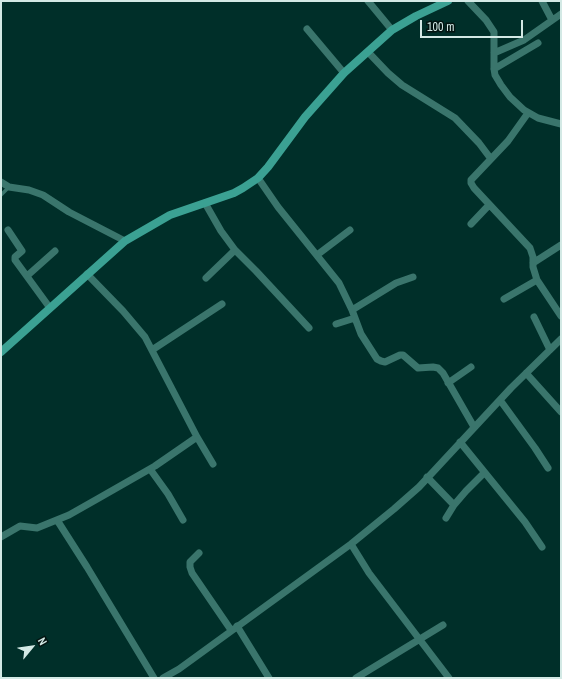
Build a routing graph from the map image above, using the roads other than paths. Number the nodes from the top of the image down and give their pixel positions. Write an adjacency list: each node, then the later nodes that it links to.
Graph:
1 (368, 1): 8 (street)
2 (448, 1): 8 (main road)
3 (468, 1): 11 (street)
4 (542, 1): 6 (street)
5 (561, 14): 6 (street)
6 (552, 20): 11 (street)
7 (307, 29): 13 (street)
8 (392, 30): 10 (main road)
9 (538, 43): 12 (street)
10 (368, 52): 13 (main road); 16 (street)
11 (494, 53): 12 (street)
12 (494, 69): 14 (street)
13 (344, 73): 17 (main road)
14 (528, 113): 15 (street); 16 (street)
15 (561, 124)
16 (491, 159): 22 (street)
17 (258, 178): 21 (main road); 30 (street)
18 (1, 182): 19 (street)
19 (9, 187): 20 (lane); 26 (street)
20 (1, 195)
21 (205, 203): 26 (main road); 28 (street)
22 (490, 205): 23 (street); 31 (street)
23 (471, 224)
24 (8, 230): 33 (street)
25 (350, 230): 30 (street)
26 (125, 241): 32 (main road)
27 (561, 245): 31 (street)
28 (235, 250): 35 (street); 45 (street)
29 (55, 251): 33 (street)
30 (317, 255): 40 (street)
31 (533, 263): 36 (street)
32 (87, 274): 39 (main road); 47 (street)
33 (27, 276): 39 (street)
34 (413, 277): 40 (street)
35 (206, 278)
36 (538, 280): 37 (street); 41 (street)
37 (504, 299)
38 (222, 304): 47 (street)
39 (50, 308): 49 (main road)
40 (352, 310): 43 (street)
41 (561, 316)
42 (534, 317): 48 (street)
43 (355, 318): 44 (street); 52 (street)
44 (336, 324)
45 (309, 328)
46 (561, 340): 48 (street)
47 (152, 350): 56 (street)
48 (550, 350): 51 (street)
49 (1, 352)
50 (471, 367): 52 (street)
51 (526, 373): 53 (street); 54 (street)
52 (448, 383): 55 (street)
53 (500, 400): 55 (street); 59 (street)
54 (561, 412)
55 (474, 427): 57 (street)
56 (197, 437): 58 (street); 60 (street)
57 (460, 442): 61 (street); 62 (street)
58 (213, 464)
59 (548, 468)
60 (150, 469): 65 (street); 66 (street)
61 (484, 473): 63 (street); 69 (street)
62 (427, 478): 63 (street); 68 (street)
63 (454, 505): 64 (street)
64 (446, 518)
65 (57, 520): 67 (street); 74 (street)
66 (183, 520)
67 (1, 537)
68 (350, 544): 72 (street); 73 (street)
69 (542, 547)
70 (199, 553): 72 (street)
71 (443, 625): 73 (street)
72 (234, 628): 75 (street); 76 (street)
73 (419, 639): 77 (street); 78 (street)
74 (154, 678)
75 (163, 678)
76 (269, 678)
77 (356, 678)
78 (448, 678)

